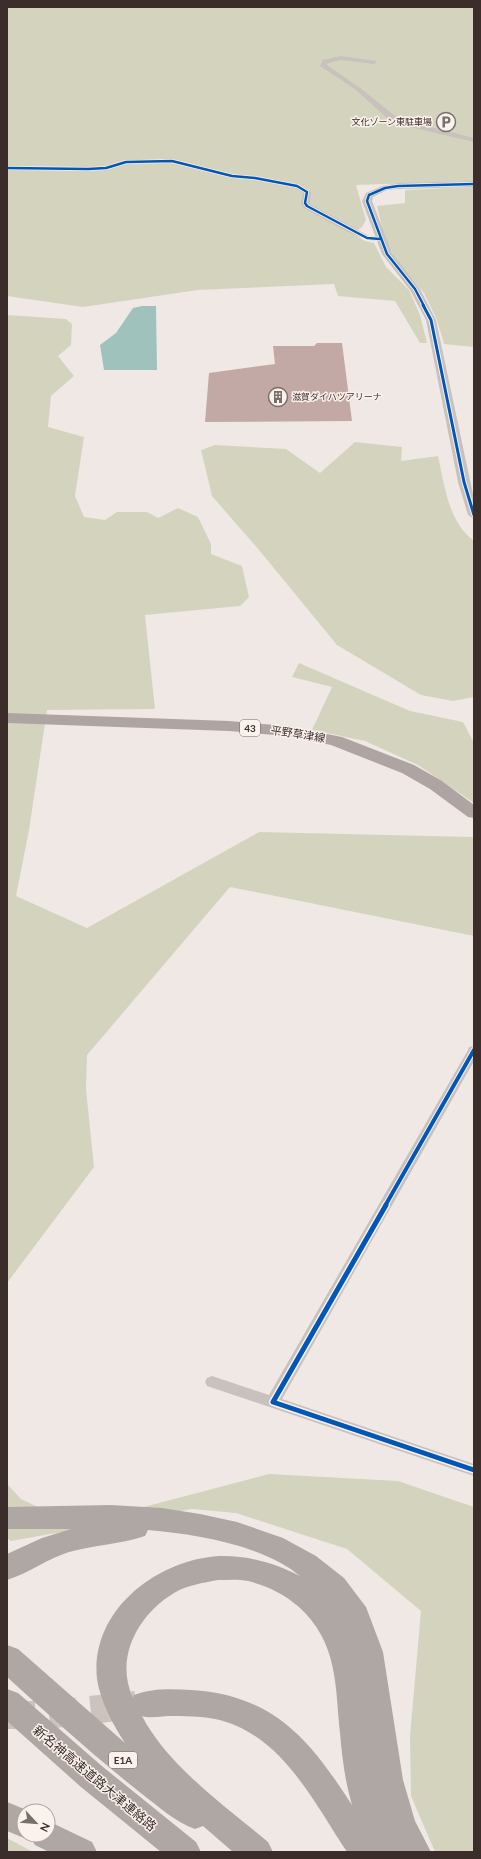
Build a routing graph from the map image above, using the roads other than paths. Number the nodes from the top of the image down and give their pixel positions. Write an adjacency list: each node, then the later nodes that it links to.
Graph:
1 (374, 62): 2 (street)
2 (474, 140)
3 (7, 168): 5 (street)
4 (474, 184): 5 (street)
5 (380, 239): 6 (street)
6 (474, 515)
7 (7, 718): 8 (main road, 平野草津線 / 43)
8 (474, 813)
9 (474, 1050): 11 (street)
10 (212, 1382): 11 (street)
11 (273, 1402): 12 (street)
12 (474, 1470)
13 (7, 1518): 14 (highway)
14 (206, 1526): 15 (highway); 26 (highway)
15 (7, 1568)
16 (7, 1658): 22 (highway, E1A)
17 (7, 1702): 21 (highway, 新名神高速道路大津連絡路)
18 (145, 1704): 24 (highway)
19 (56, 1840): 20 (highway)
20 (81, 1852)
21 (185, 1852)
22 (248, 1852)
23 (258, 1852): 25 (highway)
24 (365, 1852)
25 (388, 1852)
26 (416, 1852)

